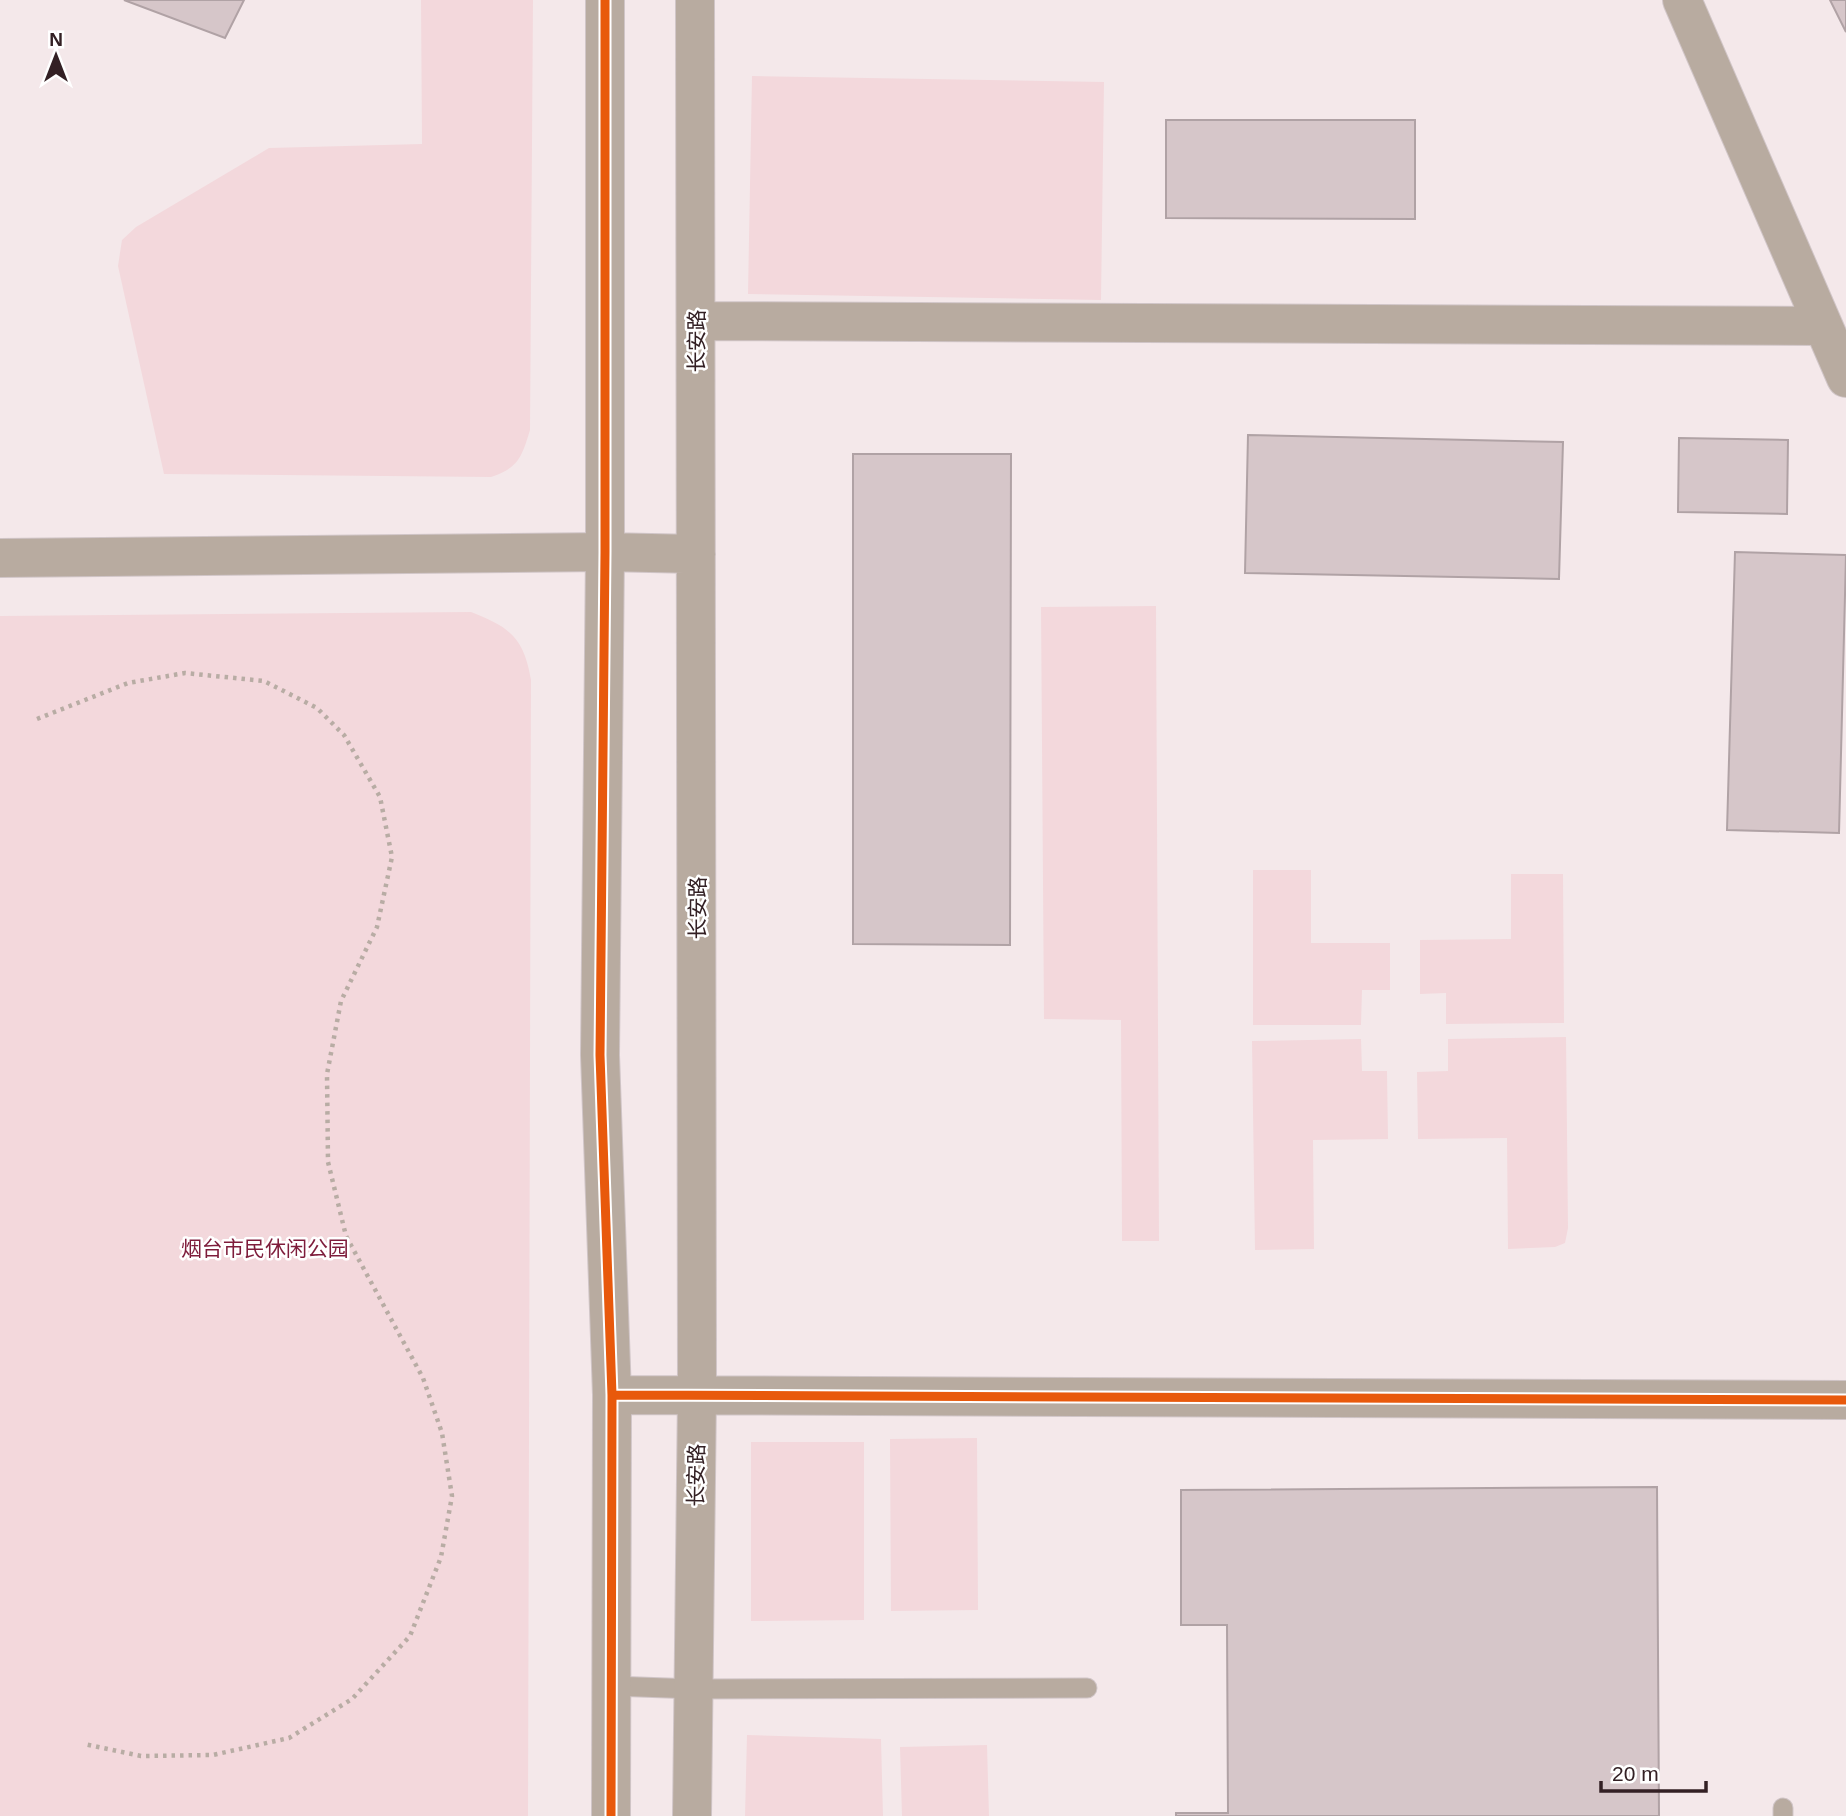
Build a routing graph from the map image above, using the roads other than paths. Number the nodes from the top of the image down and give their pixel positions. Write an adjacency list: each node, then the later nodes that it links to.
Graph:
1 (605, 0): 7 (street)
2 (695, 0): 4 (street, 长安路)
3 (1682, 0): 5 (street)
4 (696, 321): 5 (street); 8 (street, 长安路)
5 (1822, 326): 6 (street)
6 (1846, 378)
7 (606, 552): 8 (street); 9 (street); 11 (street)
8 (696, 554): 10 (street, 长安路)
9 (0, 558)
10 (697, 1394): 11 (street); 12 (street); 15 (street, 长安路)
11 (612, 1395): 13 (street)
12 (1846, 1400)
13 (612, 1686): 15 (lane); 16 (street)
14 (1087, 1688): 15 (lane)
15 (694, 1689): 17 (street, 长安路)
16 (611, 1816)
17 (692, 1816)

